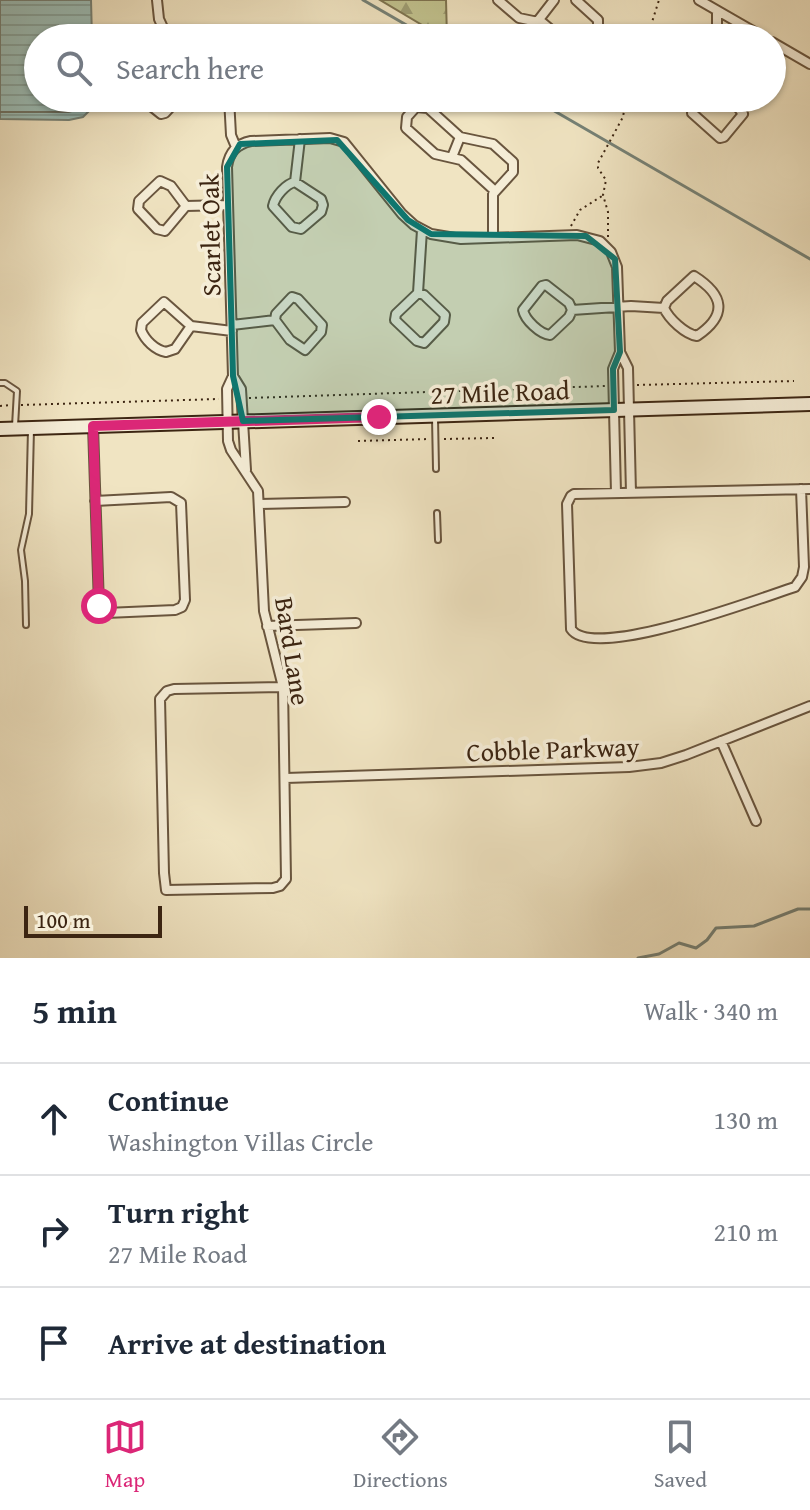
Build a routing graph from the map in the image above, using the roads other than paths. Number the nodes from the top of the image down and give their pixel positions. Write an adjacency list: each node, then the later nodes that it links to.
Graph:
1 (157, 0): 8 (street)
2 (498, 0): 7 (street)
3 (554, 0): 7 (street)
4 (576, 0): 10 (street)
5 (699, 0): 6 (street)
6 (717, 11): 11 (street); 12 (street)
7 (537, 22): 9 (street)
8 (161, 24)
9 (542, 24)
10 (598, 24)
11 (717, 24)
12 (740, 24)
13 (786, 50): 14 (street)
14 (810, 64)
15 (230, 112): 22 (street, Scarlet Oak)
16 (412, 112): 23 (street)
17 (432, 112): 20 (street)
18 (692, 112): 19 (street)
19 (743, 112)
20 (460, 137): 23 (street); 25 (street)
21 (300, 139): 22 (street); 24 (street); 28 (street)
22 (236, 147): 26 (street, Scarlet Oak)
23 (452, 157): 25 (street)
24 (295, 182): 24 (street)
25 (495, 191): 29 (street)
26 (228, 205): 27 (street); 36 (street, Scarlet Oak)
27 (186, 206): 27 (street)
28 (422, 230): 29 (street); 30 (street)
29 (493, 238): 31 (street)
30 (418, 293): 30 (street)
31 (619, 307): 32 (street); 33 (street); 37 (street)
32 (664, 308): 32 (street)
33 (572, 310): 33 (street)
34 (275, 320): 34 (street); 36 (street)
35 (191, 326): 35 (street); 36 (street)
36 (232, 328): 39 (street, Scarlet Oak)
37 (620, 352): 42 (street); 43 (street)
38 (0, 374): 40 (lane)
39 (233, 376): 45 (street, Scarlet Oak); 46 (street, Scarlet Oak)
40 (0, 383): 48 (lane)
41 (810, 404): 43 (street, 27 Mile Road)
42 (614, 410): 43 (street, 27 Mile Road); 44 (street, 27 Mile Road); 54 (street)
43 (630, 410): 55 (street)
44 (435, 416): 46 (street, 27 Mile Road); 51 (lane)
45 (227, 421): 46 (street, 27 Mile Road); 47 (street, 27 Mile Road); 52 (street, Bard Lane)
46 (243, 421): 52 (street, Bard Lane)
47 (93, 426): 49 (street, 27 Mile Road); 56 (street)
48 (15, 428): 49 (street, 27 Mile Road); 50 (street, 27 Mile Road)
49 (31, 428): 62 (lane)
50 (0, 429)
51 (436, 469)
52 (246, 470): 58 (street, Bard Lane)
53 (806, 489): 54 (street); 55 (street)
54 (616, 493): 55 (street)
55 (631, 493)
56 (95, 501): 56 (street)
57 (345, 502): 58 (street)
58 (260, 504): 63 (street, Bard Lane)
59 (437, 513): 60 (lane)
60 (438, 540)
61 (356, 623): 63 (street)
62 (26, 625)
63 (267, 626): 64 (street, Bard Lane)
64 (283, 687): 67 (street, Bard Lane); 67 (street, Bard Lane)
65 (810, 706): 66 (street, Cobble Parkway)
66 (721, 741): 67 (street, Cobble Parkway); 68 (street)
67 (286, 778)
68 (756, 821)

